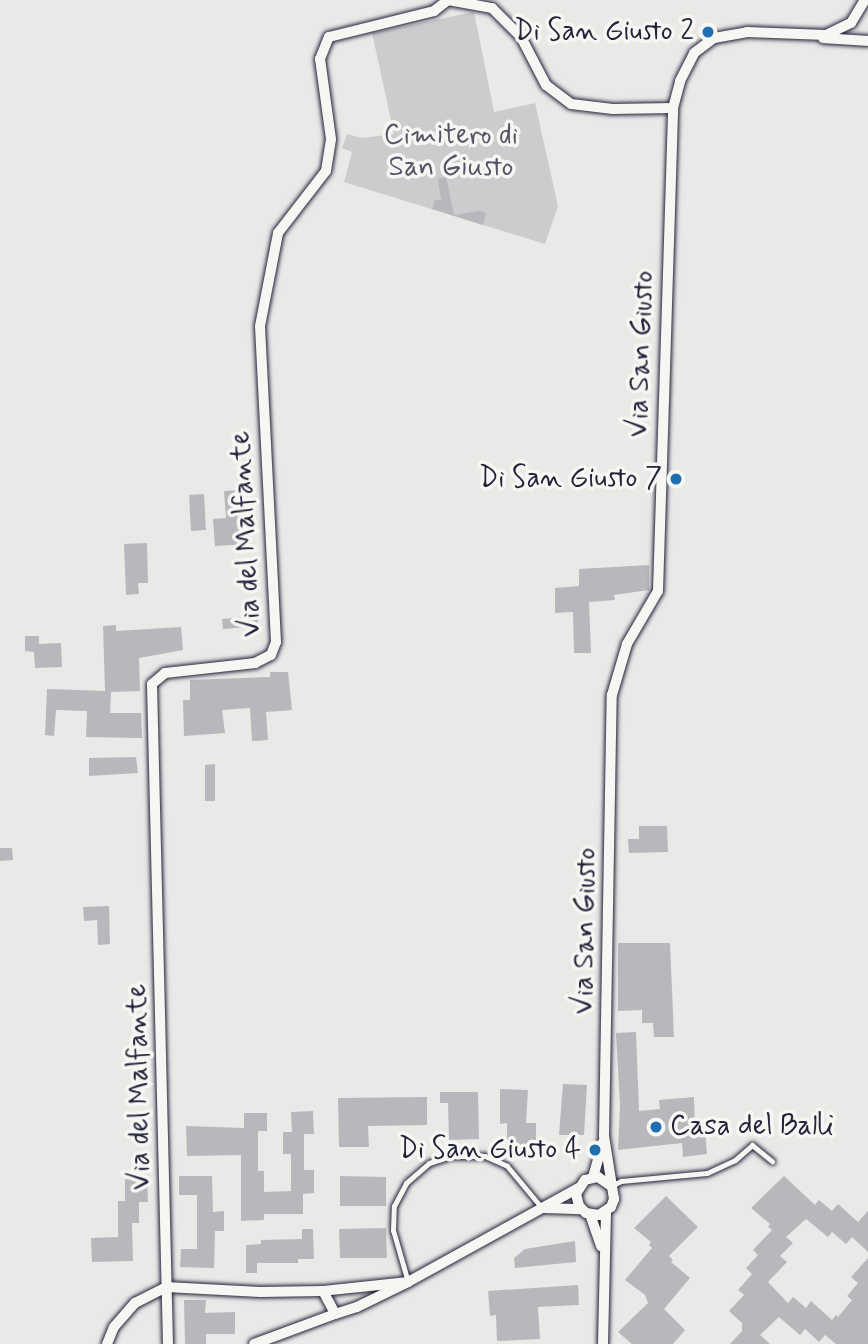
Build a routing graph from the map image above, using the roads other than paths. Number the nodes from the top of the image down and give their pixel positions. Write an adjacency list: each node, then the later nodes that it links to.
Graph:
1 (448, 0): 6 (street); 17 (street, Via del Malfante)
2 (865, 0): 3 (street)
3 (851, 23): 4 (street, Via San Giusto); 5 (street)
4 (796, 35): 5 (street); 6 (street, Via San Giusto)
5 (868, 39)
6 (673, 108): 7 (street, Via San Giusto)
7 (604, 1136): 9 (street, Via San Giusto); 10 (street, Via San Giusto)
8 (772, 1161): 10 (lane)
9 (593, 1177): 10 (street); 11 (street)
10 (611, 1186): 14 (street)
11 (578, 1188): 12 (street); 13 (street)
12 (542, 1208): 13 (street); 16 (street); 16 (lane)
13 (585, 1212): 14 (street); 15 (street)
14 (607, 1212): 15 (street)
15 (603, 1252): 23 (street)
16 (408, 1282): 18 (street); 19 (street)
17 (166, 1287): 18 (street); 20 (street); 21 (street)
18 (323, 1291): 19 (street)
19 (335, 1314): 22 (street)
20 (107, 1344)
21 (168, 1344)
22 (254, 1344)
23 (603, 1344)

